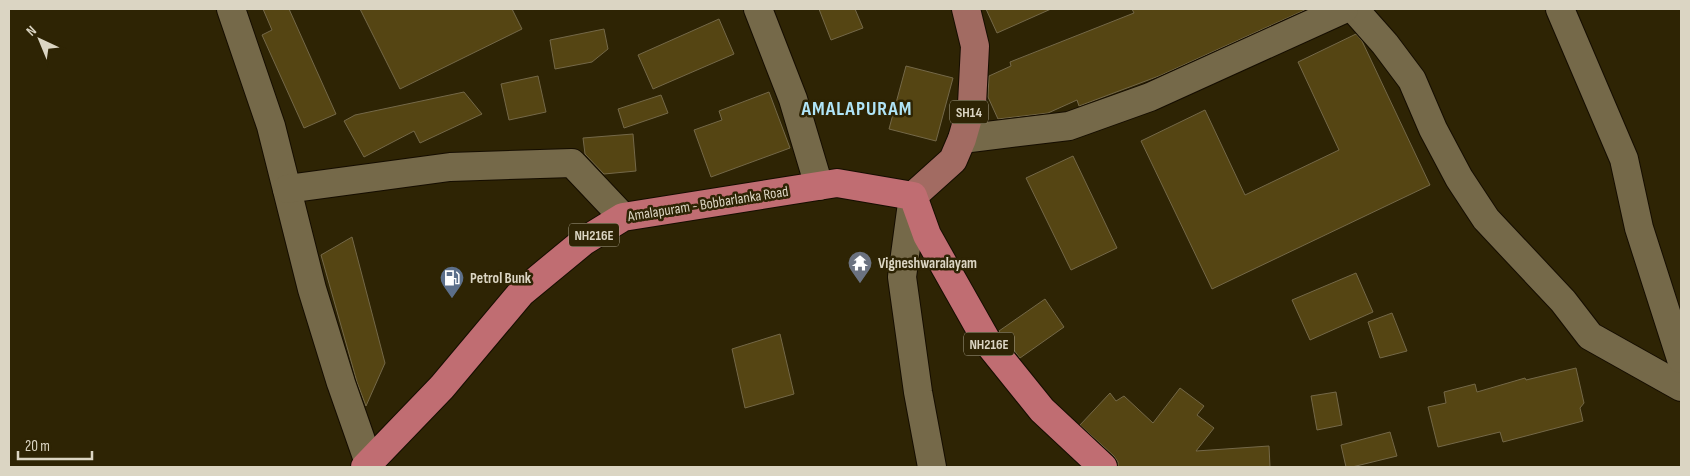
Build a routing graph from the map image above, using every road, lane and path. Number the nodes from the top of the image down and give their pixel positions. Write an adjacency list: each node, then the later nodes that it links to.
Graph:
1 (231, 9): 9 (street)
2 (758, 9): 8 (street)
3 (966, 9): 7 (main road, SH14)
4 (1344, 9): 7 (street)
5 (1354, 9): 13 (street)
6 (1560, 9): 12 (street)
7 (962, 139): 10 (main road, SH14)
8 (819, 186): 10 (highway, Amalapuram - Bobbarlanka Road / NH216E); 11 (highway, Amalapuram - Bobbarlanka Road / NH216E)
9 (287, 189): 11 (street); 14 (street)
10 (912, 196): 15 (street); 16 (highway, NH216E)
11 (623, 217): 14 (highway, Amalapuram - Bobbarlanka Road / NH216E)
12 (1681, 359)
13 (1681, 387)
14 (367, 465)
15 (932, 467)
16 (1103, 467)

